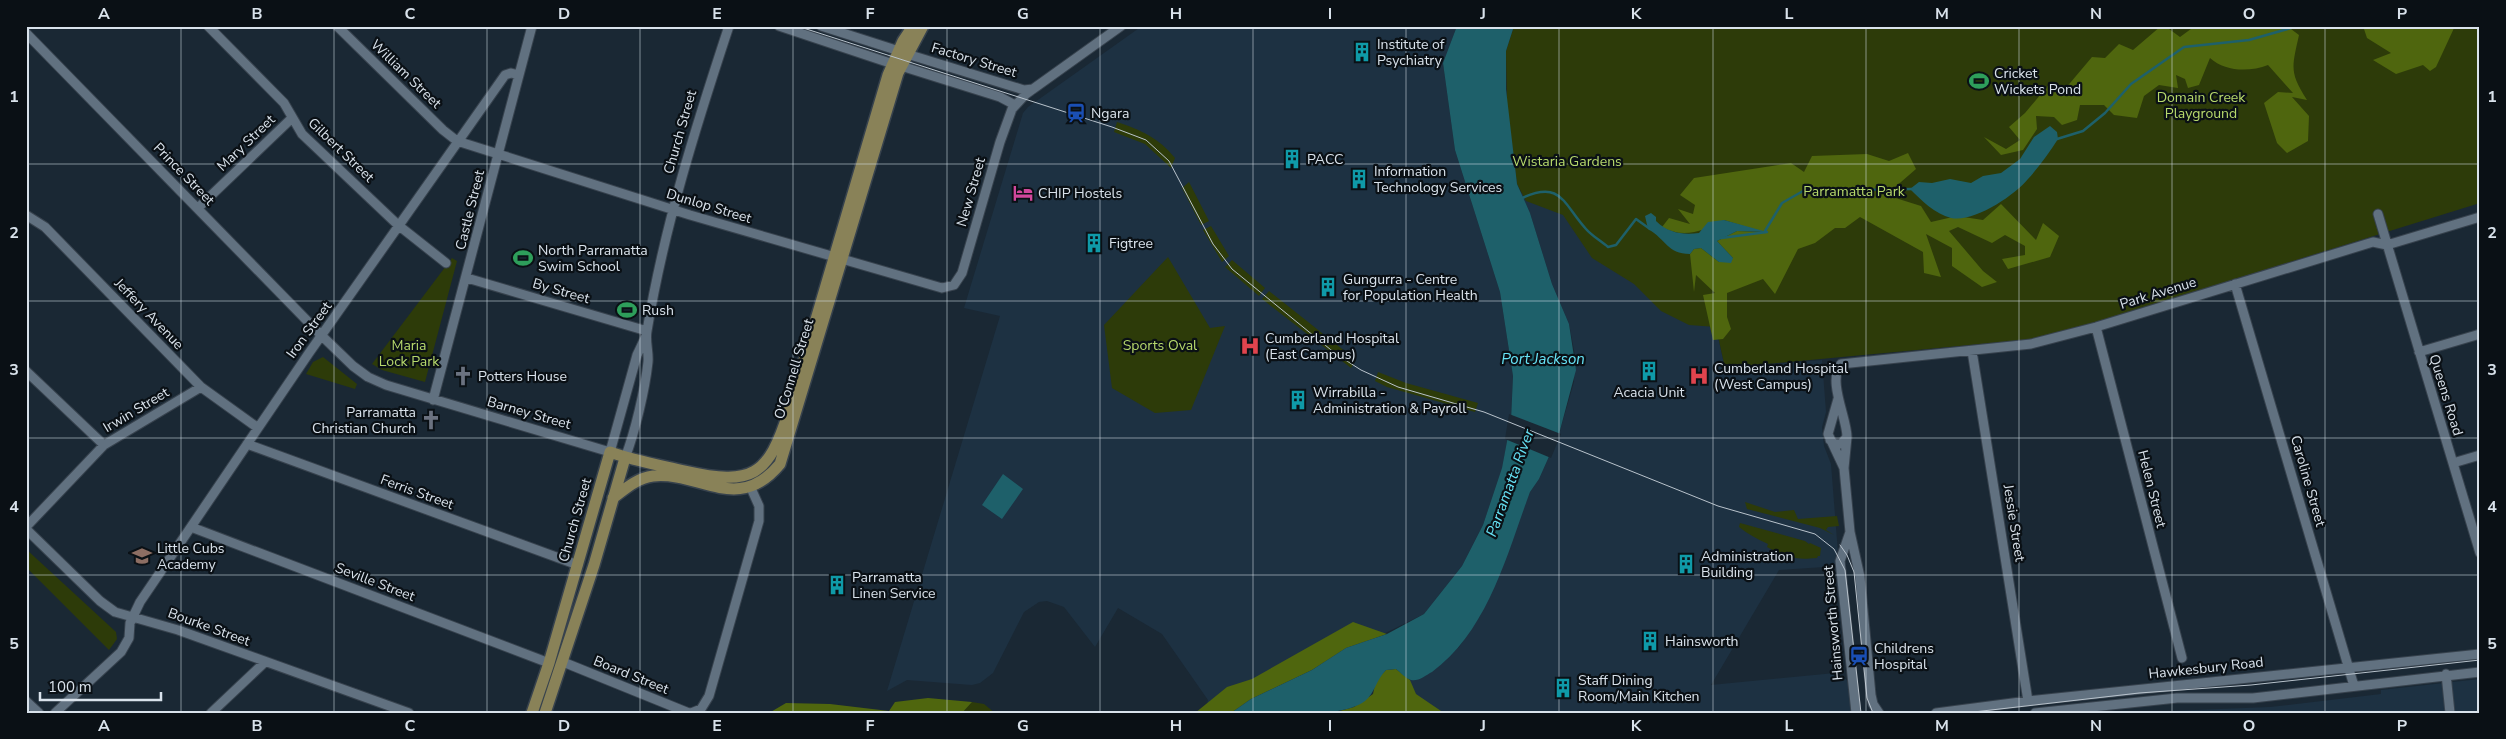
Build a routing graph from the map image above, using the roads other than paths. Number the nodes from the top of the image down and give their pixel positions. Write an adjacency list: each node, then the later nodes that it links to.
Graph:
1 (208, 26): 16 (street, Gilbert Street)
2 (337, 26): 17 (street, William Street)
3 (532, 26): 13 (street, Castle Street)
4 (729, 26): 20 (street, Church Street)
5 (779, 26): 12 (street, Factory Street)
6 (822, 26): 11 (street, Factory Street)
7 (913, 26): 11 (main road, O'Connell Street)
8 (923, 26): 11 (main road, O'Connell Street)
9 (1121, 26): 14 (street)
10 (26, 33): 19 (street, Prince Street)
11 (903, 52): 12 (main road, O'Connell Street); 14 (street, Factory Street)
12 (897, 65): 15 (street, Factory Street); 26 (main road, O'Connell Street)
13 (519, 74): 17 (street, Iron Street); 18 (street, Castle Street)
14 (1033, 89): 15 (street)
15 (1015, 105): 30 (street, New Street)
16 (292, 118): 19 (street, Mary Street); 24 (street, Gilbert Street)
17 (458, 140): 18 (street, Dunlop Street); 24 (street, Iron Street)
18 (498, 153): 20 (street, Dunlop Street); 28 (street, Castle Street)
19 (198, 208): 34 (street, Prince Street)
20 (674, 210): 26 (street, Dunlop Street); 32 (street, Church Street)
21 (2378, 214): 25 (street, Queens Road)
22 (26, 215): 39 (street, Jeffery Avenue)
23 (2480, 217): 25 (street, Park Avenue)
24 (398, 224): 27 (street); 34 (street, Iron Street)
25 (2387, 245): 29 (street, Park Avenue); 36 (street, Queens Road)
26 (838, 258): 30 (street, Dunlop Street); 52 (main road, O'Connell Street)
27 (446, 263)
28 (467, 278): 32 (street, By Street); 41 (street, Castle Street)
29 (2235, 284): 31 (street, Park Avenue); 65 (street, Caroline Street)
30 (954, 285)
31 (2096, 327): 35 (street, Park Avenue); 61 (street, Helen Street)
32 (647, 334): 47 (street, Church Street); 49 (street, Church Street)
33 (2480, 334): 36 (street)
34 (322, 336): 41 (street, Barney Street); 42 (street, Iron Street)
35 (1972, 350): 37 (street, Park Avenue); 70 (street, Jessie Street)
36 (2419, 352): 50 (street, Queens Road)
37 (1838, 366): 40 (street, Hainsworth Street)
38 (26, 372): 46 (street)
39 (201, 387): 42 (street, Jeffery Avenue); 46 (street, Irwin Street)
40 (1838, 397): 43 (street, Hainsworth Street); 44 (street, Hainsworth Street)
41 (434, 400): 47 (street, Barney Street)
42 (258, 428): 45 (street, Iron Street)
43 (1847, 434): 44 (street); 44 (street); 51 (street, Hainsworth Street)
44 (1829, 436): 51 (street, Hainsworth Street)
45 (247, 444): 54 (street, Iron Street); 58 (street, Ferris Street)
46 (104, 445): 55 (street, Irwin Street)
47 (610, 452): 49 (main road, Barney Street); 58 (main road, Church Street)
48 (2480, 455): 50 (street)
49 (625, 458): 52 (main road, Barney Street); 53 (main road, Church Street)
50 (2453, 464): 57 (street, Queens Road)
51 (1844, 468): 56 (street, Hainsworth Street)
52 (748, 480): 53 (main road); 78 (street, Board Street)
53 (613, 498): 63 (main road, Church Street)
54 (191, 527): 59 (street, Iron Street); 64 (street, Seville Street)
55 (26, 528): 59 (street, Bourke Street)
56 (1850, 532): 79 (street, Hainsworth Street); 80 (street, Hainsworth Street)
57 (2480, 553)
58 (578, 565): 64 (main road, Church Street)
59 (133, 617): 62 (street, Bourke Street); 73 (street, Iron Street)
60 (2480, 654): 65 (street, Hawkesbury Road)
61 (2182, 658)
62 (265, 662): 71 (street, Bourke Street); 74 (street)
63 (563, 662): 77 (main road, Church Street); 78 (street, Board Street)
64 (549, 663): 76 (main road, Church Street)
65 (2348, 667): 68 (street, Caroline Street); 70 (street, Hawkesbury Road)
66 (2480, 672): 67 (street, Hawkesbury Road)
67 (2446, 674): 68 (street, Hawkesbury Road); 83 (street)
68 (2354, 686): 82 (street, Hawkesbury Road)
69 (26, 701): 72 (street)
70 (2028, 701): 81 (street, Hawkesbury Road)
71 (393, 710): 75 (street, Bourke Street)
72 (39, 713)
73 (55, 713)
74 (211, 713)
75 (409, 713)
76 (532, 713)
77 (544, 713)
78 (690, 713)
79 (1856, 713)
80 (1879, 713)
81 (1936, 713)
82 (2035, 713)
83 (2450, 713)

